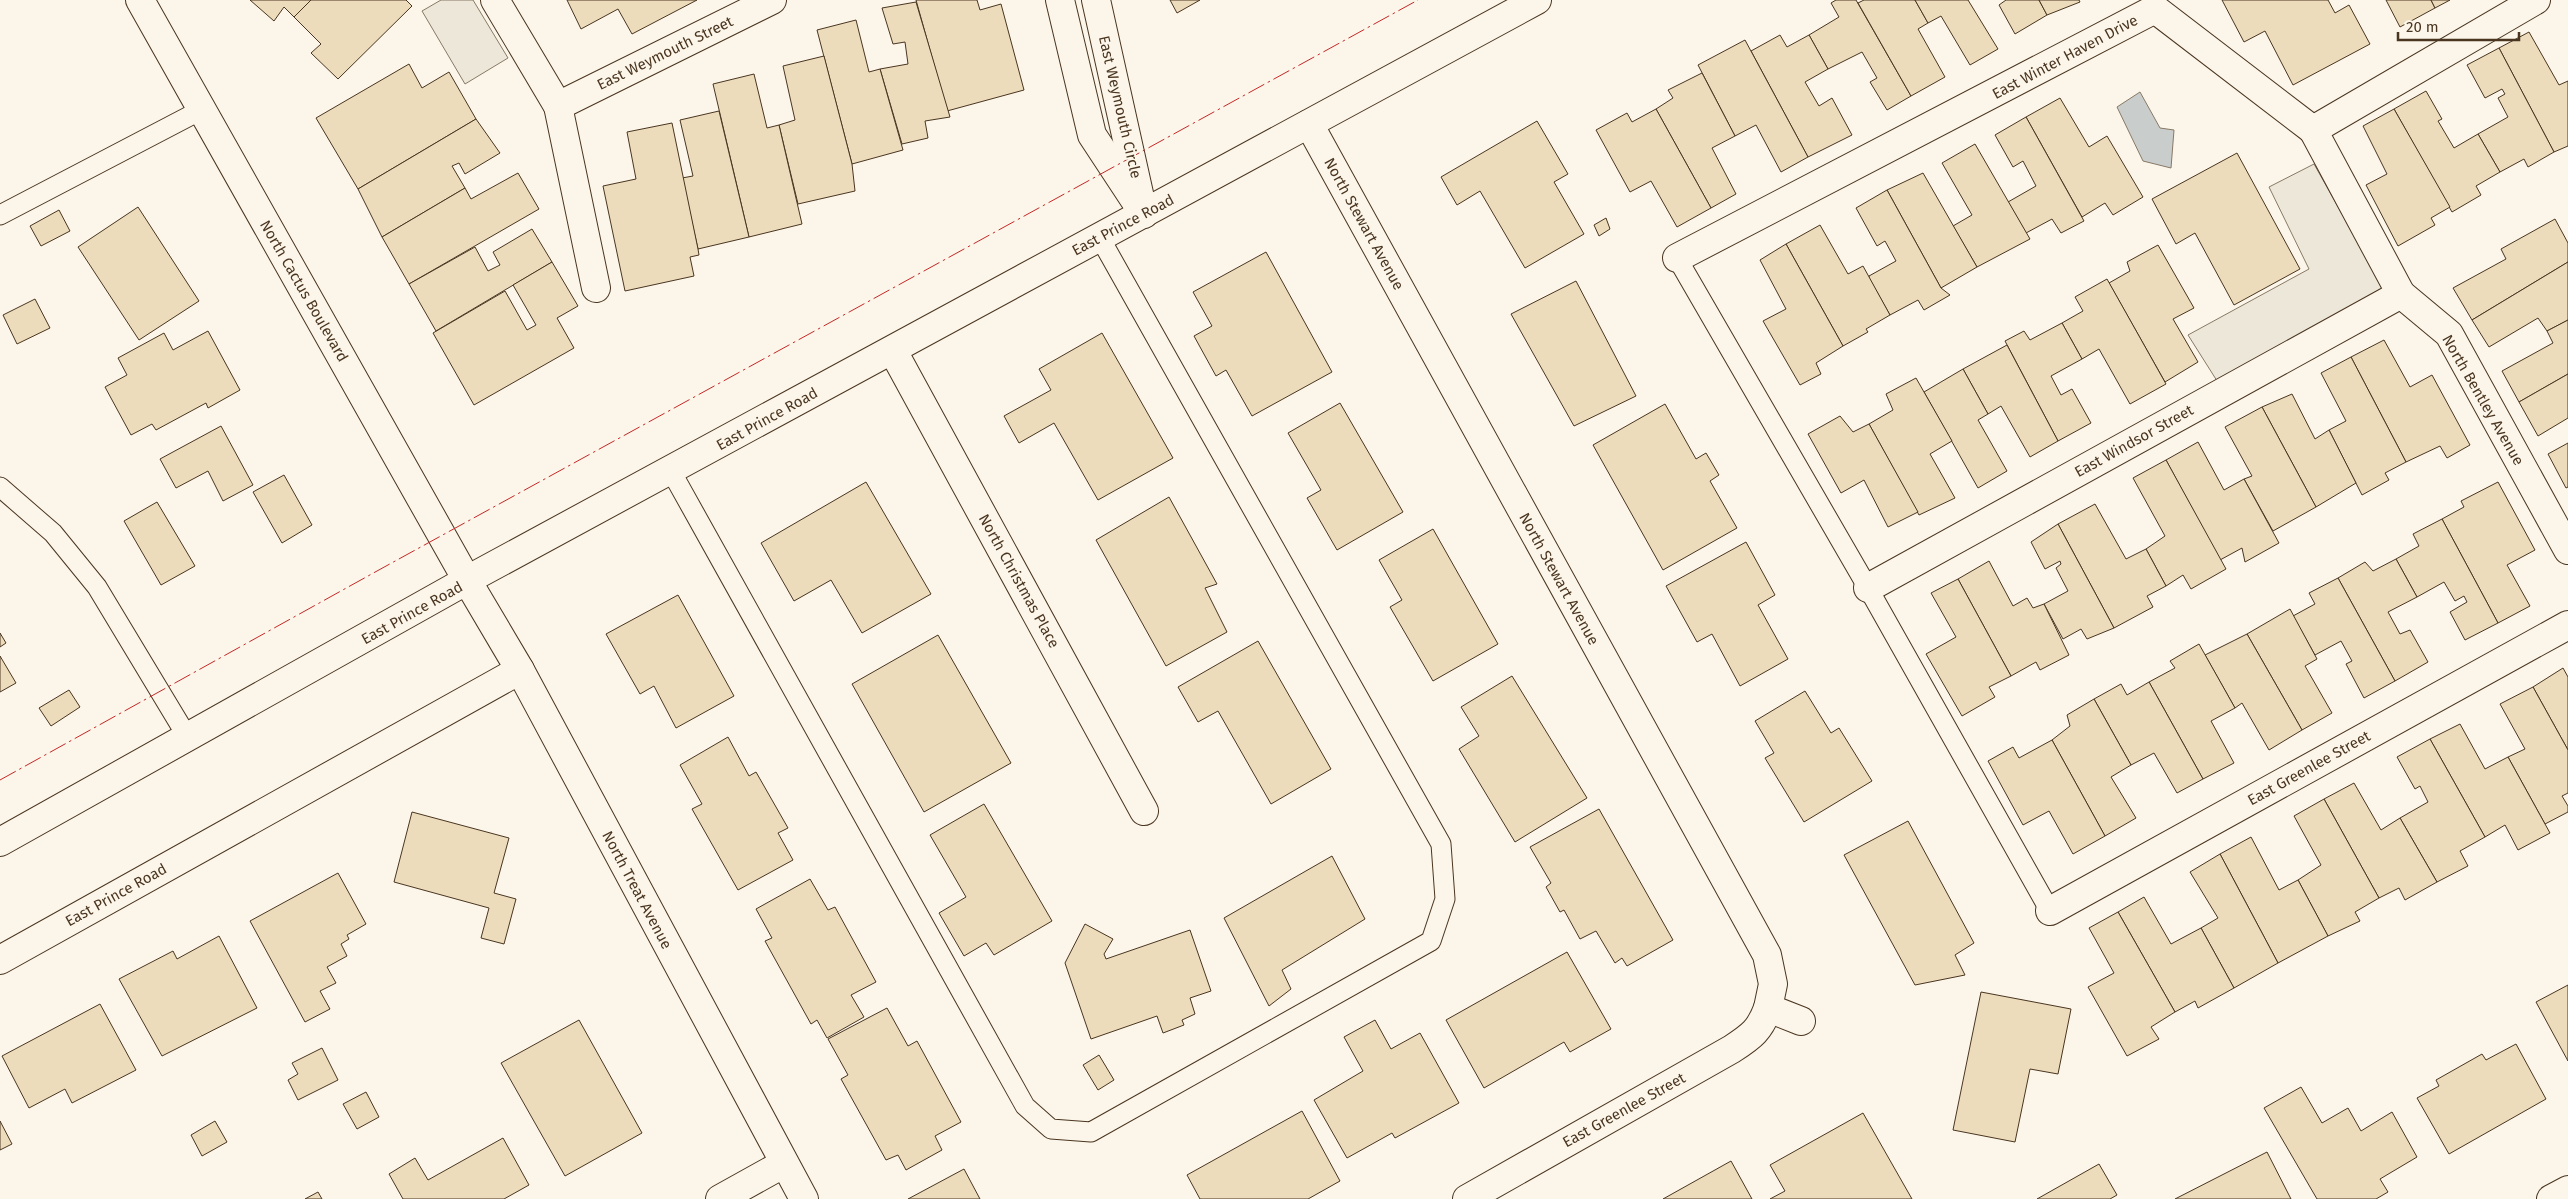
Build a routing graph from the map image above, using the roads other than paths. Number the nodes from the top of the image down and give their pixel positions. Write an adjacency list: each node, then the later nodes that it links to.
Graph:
1 (140, 0): 10 (street, North Cactus Boulevard)
2 (495, 0): 9 (street)
3 (772, 0): 9 (street, East Weymouth Street)
4 (1060, 0): 13 (street)
5 (1096, 0): 13 (street, East Weymouth Circle)
6 (1537, 0): 11 (street, East Prince Road)
7 (2536, 0): 12 (street)
8 (2153, 5): 12 (street, East Winter Haven Drive); 16 (street, East Winter Haven Drive)
9 (558, 106): 17 (street)
10 (201, 110): 14 (lane); 23 (street, North Cactus Boulevard)
11 (1309, 124): 13 (street, East Prince Road); 32 (street, North Stewart Avenue)
12 (2313, 130): 18 (street, North Bentley Avenue)
13 (1144, 214): 15 (street, East Prince Road)
14 (0, 215)
15 (1100, 238): 19 (street, East Prince Road); 20 (lane)
16 (1677, 258): 24 (lane)
17 (596, 288)
18 (2401, 294): 22 (street, North Bentley Avenue); 24 (street, East Windsor Street)
19 (893, 350): 20 (street, East Prince Road); 28 (street, North Christmas Place)
20 (672, 471): 23 (street, East Prince Road)
21 (0, 488): 27 (lane)
22 (2568, 550)
23 (468, 582): 26 (street, North Treat Avenue); 27 (street, East Prince Road)
24 (1868, 588): 30 (lane)
25 (2568, 625): 30 (street, East Greenlee Street)
26 (520, 670): 31 (street, East Prince Road); 34 (street, North Treat Avenue)
27 (188, 738): 29 (street, East Prince Road)
28 (1144, 811)
29 (0, 842)
30 (2050, 911)
31 (0, 960)
32 (1768, 1008): 33 (street); 38 (street, East Greenlee Street)
33 (1801, 1021)
34 (783, 1164): 36 (street); 37 (street, North Treat Avenue)
35 (2568, 1190): 39 (street)
36 (720, 1199)
37 (804, 1199)
38 (1467, 1199)
39 (2551, 1199)

